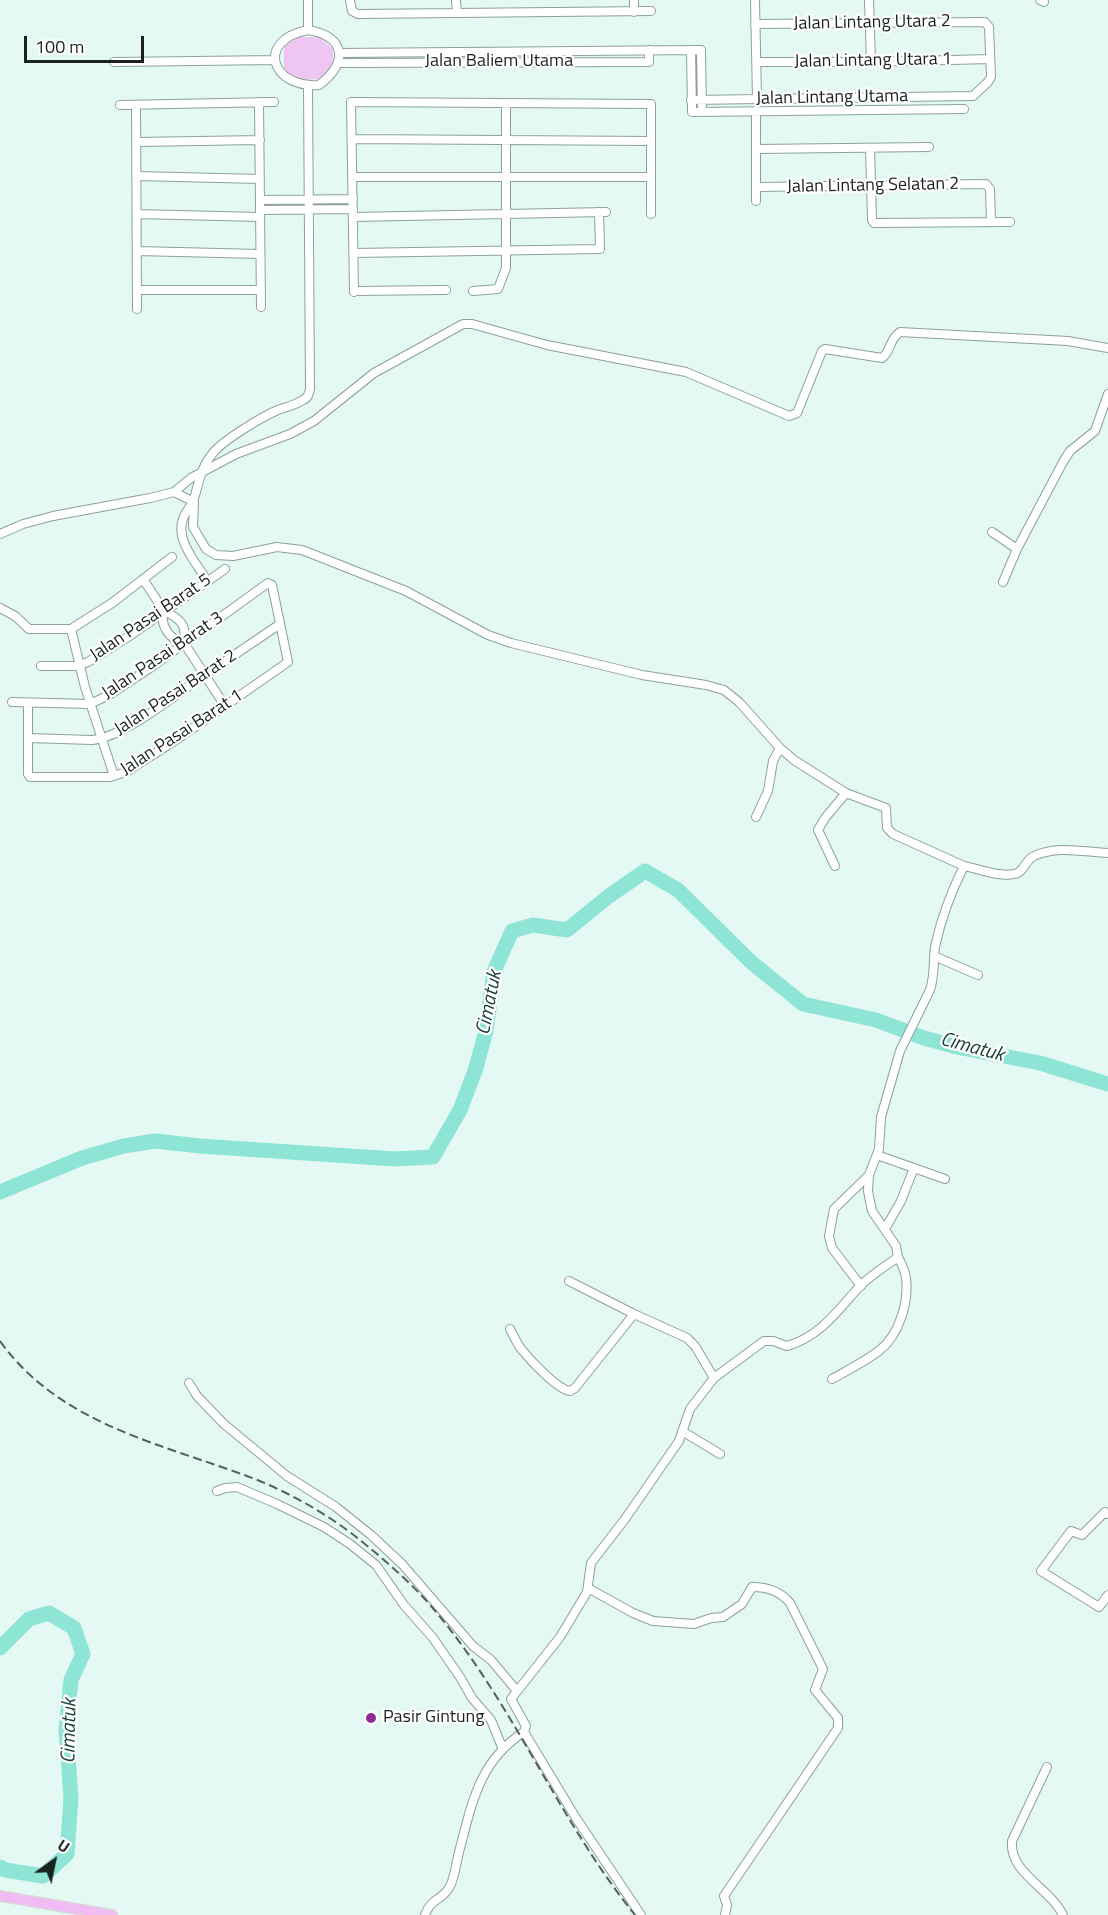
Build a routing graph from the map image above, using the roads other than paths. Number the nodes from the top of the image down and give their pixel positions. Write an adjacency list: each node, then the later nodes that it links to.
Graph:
1 (308, 0): 12 (street)
2 (350, 0): 7 (street)
3 (456, 0): 7 (street)
4 (634, 0): 8 (street)
5 (755, 0): 10 (street)
6 (869, 0): 11 (street)
7 (457, 12): 8 (street)
8 (634, 12): 9 (street)
9 (651, 12)
10 (755, 24): 11 (street, Jalan Lintang Utara 2); 19 (street)
11 (870, 24): 16 (street, Jalan Lintang Utara 2); 20 (street)
12 (308, 30): 15 (street); 17 (street)
13 (649, 50): 14 (street, Jalan Baliem Utama); 15 (street, Jalan Baliem Utama); 21 (street, Jalan Baliem Utama)
14 (691, 50): 25 (street); 26 (street, Jalan Baliem Utama)
15 (339, 53): 21 (street)
16 (990, 59): 20 (street, Jalan Lintang Utara 1); 23 (street, Jalan Lintang Utama)
17 (275, 60): 18 (street); 22 (street)
18 (114, 62)
19 (756, 62): 20 (street, Jalan Lintang Utara 1); 24 (street)
20 (871, 62)
21 (339, 63): 22 (street)
22 (308, 86): 51 (street)
23 (875, 98): 24 (street, Jalan Lintang Utama); 33 (street)
24 (757, 99): 26 (street, Jalan Lintang Utama)
25 (691, 100): 26 (street, Jalan Lintang Utama); 35 (street, Jalan Lintang Utama)
26 (702, 100): 35 (street)
27 (259, 102): 28 (street); 31 (street); 37 (street)
28 (274, 102)
29 (506, 103): 36 (street); 38 (street); 39 (street)
30 (120, 105): 31 (street)
31 (136, 105): 40 (street)
32 (964, 109): 33 (street, Jalan Lintang Utama)
33 (875, 110): 34 (street, Jalan Lintang Utama)
34 (756, 111): 35 (street, Jalan Lintang Utama); 43 (street)
35 (702, 112)
36 (352, 139): 38 (street); 45 (street)
37 (260, 140): 40 (street); 48 (street)
38 (506, 140): 39 (street); 46 (street)
39 (651, 141): 47 (street)
40 (136, 142): 44 (street)
41 (929, 147): 42 (street)
42 (870, 148): 43 (street); 49 (street)
43 (756, 149): 50 (street)
44 (136, 176): 48 (street); 57 (street)
45 (352, 177): 46 (street); 52 (street)
46 (506, 177): 47 (street); 59 (street)
47 (651, 177): 60 (street)
48 (260, 179): 53 (street)
49 (871, 186): 50 (street, Jalan Lintang Selatan 2); 61 (street); 61 (street, Jalan Lintang Selatan 2)
50 (756, 187): 54 (street)
51 (309, 199): 52 (street); 53 (street); 55 (street)
52 (353, 199): 56 (street)
53 (260, 200): 58 (street)
54 (756, 201)
55 (309, 210): 56 (street); 58 (street); 75 (street)
56 (353, 213): 59 (street); 66 (street)
57 (137, 214): 58 (street); 63 (street)
58 (260, 214): 65 (street)
59 (506, 214): 64 (street); 64 (street)
60 (651, 214)
61 (991, 222): 62 (street)
62 (1010, 222)
63 (137, 251): 65 (street); 67 (street)
64 (506, 251): 66 (street); 70 (street)
65 (260, 254): 68 (street)
66 (354, 254): 69 (street)
67 (137, 290): 68 (street); 72 (street)
68 (261, 290): 71 (street)
69 (446, 290)
70 (473, 291)
71 (261, 307)
72 (137, 309)
73 (1108, 348): 75 (street)
74 (1108, 394): 80 (street)
75 (200, 473): 76 (street); 77 (street)
76 (174, 492): 77 (street); 79 (street)
77 (194, 502): 84 (street); 100 (street)
78 (992, 532): 80 (street)
79 (0, 534)
80 (1017, 549): 85 (street)
81 (172, 557): 83 (street)
82 (225, 569): 84 (street, Jalan Pasai Barat 5)
83 (143, 579): 87 (street); 89 (street)
84 (207, 581): 87 (street, Jalan Pasai Barat 5)
85 (1003, 582)
86 (0, 608): 89 (street)
87 (164, 611): 90 (street); 90 (street); 91 (street, Jalan Pasai Barat 5)
88 (280, 624): 90 (street, Jalan Pasai Barat 3); 93 (street, Jalan Pasai Barat 2); 97 (street, Jalan Pasai Barat 1)
89 (71, 629): 91 (street)
90 (184, 644): 93 (street); 96 (street, Jalan Pasai Barat 3)
91 (78, 665): 92 (street, Jalan Pasai Barat 5); 96 (street)
92 (41, 666)
93 (205, 675): 97 (street); 99 (street, Jalan Pasai Barat 2)
94 (12, 702): 95 (street, Jalan Pasai Barat 3)
95 (28, 703): 96 (street, Jalan Pasai Barat 3); 98 (street)
96 (90, 704): 99 (street)
97 (225, 706): 101 (street, Jalan Pasai Barat 1)
98 (29, 738): 99 (street, Jalan Pasai Barat 2); 101 (street, Jalan Pasai Barat 1)
99 (102, 739): 101 (street)
100 (780, 748): 102 (street); 103 (street)
101 (114, 776)
102 (846, 793): 105 (street); 106 (street)
103 (756, 817)
104 (1108, 853): 106 (street)
105 (835, 866)
106 (964, 866): 107 (street)
107 (934, 956): 108 (street); 109 (street)
108 (978, 975)
109 (877, 1155): 110 (street); 111 (street)
110 (914, 1168): 112 (street); 113 (street)
111 (869, 1175): 113 (street); 116 (street)
112 (945, 1179)
113 (885, 1229): 114 (street)
114 (898, 1257): 116 (street); 120 (street)
115 (569, 1281): 117 (street)
116 (861, 1286): 119 (street)
117 (634, 1314): 118 (street); 119 (street)
118 (510, 1329)
119 (714, 1378): 122 (street)
120 (832, 1379)
121 (189, 1383): 128 (street)
122 (682, 1431): 123 (street); 126 (street)
123 (720, 1454)
124 (217, 1491): 130 (street)
125 (1108, 1514): 127 (street)
126 (588, 1588): 128 (street); 136 (street)
127 (1108, 1595)
128 (517, 1691): 129 (street)
129 (524, 1732): 130 (street); 135 (street)
130 (502, 1747): 134 (street)
131 (1047, 1767): 137 (street)
132 (0, 1896): 133 (main road)
133 (112, 1915)
134 (425, 1915)
135 (641, 1915)
136 (725, 1915)
137 (1063, 1915)

